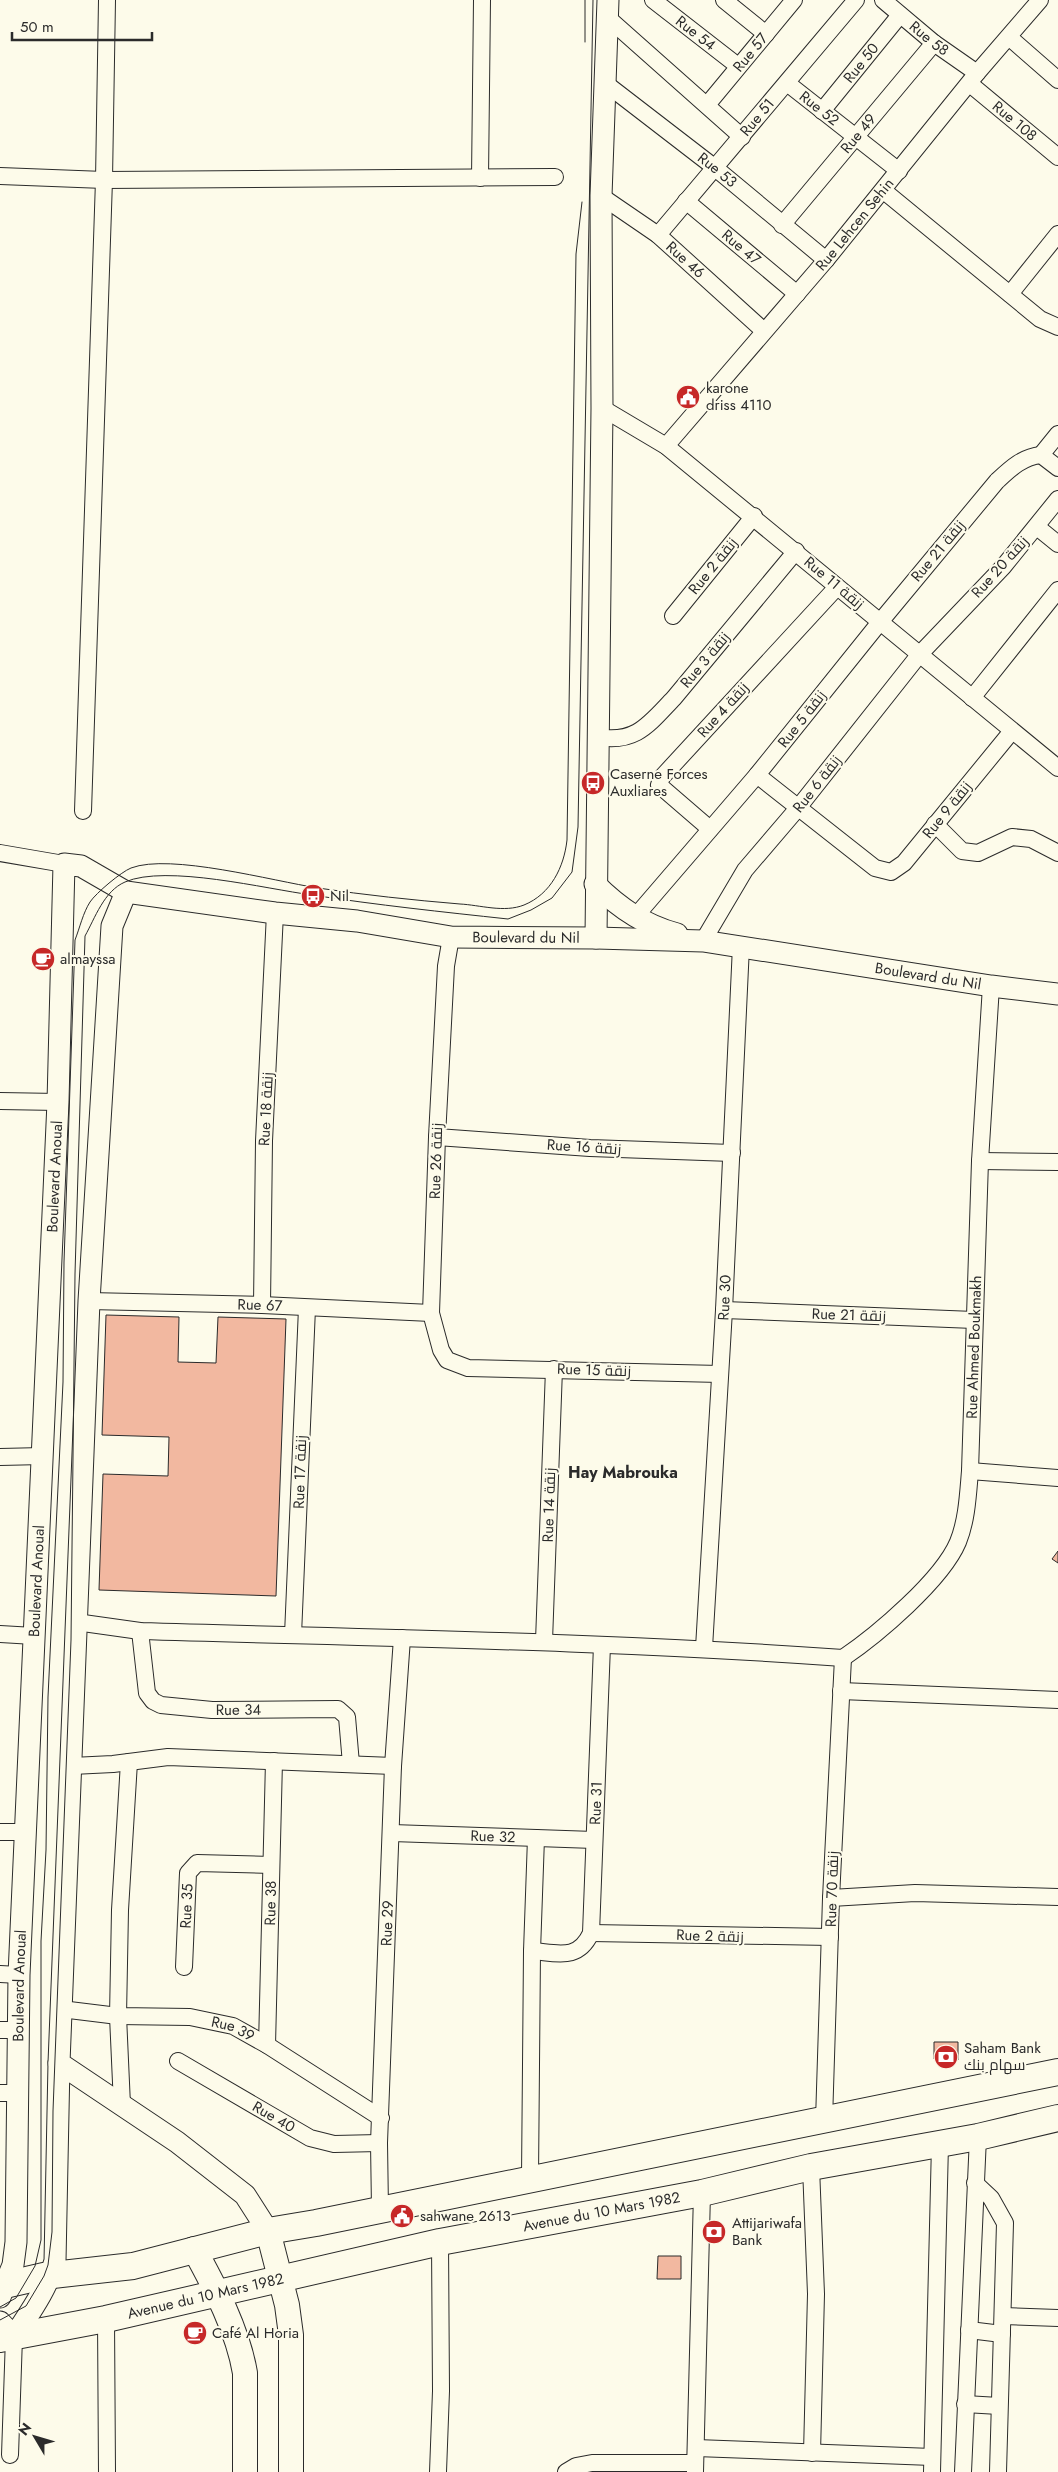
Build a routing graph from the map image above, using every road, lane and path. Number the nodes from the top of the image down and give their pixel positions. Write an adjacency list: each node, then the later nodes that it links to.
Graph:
1 (107, 0): 29 (street)
2 (482, 0): 28 (street)
3 (653, 0): 14 (street, Rue 54)
4 (724, 0): 11 (street)
5 (794, 0): 11 (street, Rue 57)
6 (856, 0): 17 (street, Rue 51)
7 (883, 0): 10 (street, Rue 58)
8 (1040, 0): 12 (street, Rue Lehcen Sehin)
9 (608, 9): 18 (street); 19 (street)
10 (900, 15): 13 (street, Rue 58); 20 (street, Rue 50)
11 (766, 34): 14 (street, Rue 57)
12 (1010, 38): 15 (street, Rue Lehcen Sehin); 16 (street)
13 (934, 42): 15 (street, Rue 58); 22 (street, Rue 49)
14 (738, 66): 19 (street, Rue 57)
15 (973, 79): 23 (street, Rue 108); 25 (street, Rue Lehcen Sehin)
16 (1058, 80)
17 (787, 83): 20 (street, Rue 52); 21 (street, Rue 51)
18 (605, 84): 24 (street, Rue 53); 31 (street)
19 (707, 105): 21 (street)
20 (822, 111): 22 (street, Rue 52)
21 (742, 137): 24 (street, Rue 51)
22 (855, 137): 25 (street, Rue 52); 33 (street, Rue 49)
23 (1058, 157)
24 (714, 166): 32 (street, Rue 51); 33 (street, Rue 53)
25 (899, 171): 30 (street, Rue Lehcen Sehin)
26 (0, 176): 29 (street)
27 (555, 177): 28 (street)
28 (480, 178): 29 (street)
29 (104, 180): 63 (street)
30 (884, 191): 36 (street, Rue Lehcen Sehin); 38 (street)
31 (601, 196): 34 (street, Rue 46); 41 (street)
32 (686, 201): 34 (street, Rue 51); 37 (street, Rue 47)
33 (782, 225): 36 (street, Rue 53)
34 (658, 234): 40 (street, Rue 46)
35 (1058, 234): 38 (street)
36 (826, 260): 37 (street, Rue Lehcen Sehin)
37 (797, 294): 40 (street, Rue Lehcen Sehin)
38 (1010, 294): 39 (street)
39 (1058, 327)
40 (764, 331): 43 (street, Rue Lehcen Sehin)
41 (602, 408): 43 (street, Rue 11 زنقة); 59 (street)
42 (1058, 434): 44 (street)
43 (666, 446): 47 (street, Rue 11 زنقة)
44 (1041, 455): 45 (street); 54 (street, Rue 21 زنقة)
45 (1058, 468)
46 (1058, 499): 48 (street, Rue 20 زنقة)
47 (754, 516): 50 (street, Rue 11 زنقة); 53 (street, Rue 2 زنقة)
48 (1037, 527): 49 (street); 55 (street, Rue 20 زنقة)
49 (1058, 544)
50 (796, 551): 51 (street, Rue 11 زنقة); 59 (street, Rue 3 زنقة)
51 (837, 587): 54 (street, Rue 11 زنقة); 65 (street, Rue 4 زنقة)
52 (1058, 590): 57 (street)
53 (673, 616)
54 (880, 622): 56 (street, Rue 11 زنقة); 61 (street, Rue 5 زنقة)
55 (939, 632): 56 (street, Rue 6 زنقة)
56 (919, 655): 57 (street, Rue 11 زنقة); 62 (street, Rue 6 زنقة)
57 (972, 698): 58 (street, Rue 11 زنقة)
58 (1012, 731): 60 (street, Rue 11 زنقة); 64 (street, Rue 9 زنقة)
59 (597, 737): 69 (street)
60 (1058, 768)
61 (757, 775): 62 (street); 65 (street, Rue 5 زنقة)
62 (798, 808): 64 (street, Rue 9 زنقة); 75 (street, Rue 6 زنقة)
63 (83, 811)
64 (935, 824): 67 (street)
65 (710, 830): 72 (street, Rue 5 زنقة)
66 (0, 852): 68 (street, Boulevard du Nil)
67 (1058, 853)
68 (64, 864): 70 (street, Boulevard du Nil); 80 (street, Boulevard Anoual)
69 (595, 884): 72 (street); 74 (street)
70 (126, 892): 71 (street, Boulevard du Nil); 85 (street)
71 (275, 913): 73 (street, Boulevard du Nil); 86 (street, Rue 18 زنقة)
72 (635, 916): 75 (street)
73 (451, 937): 74 (street, Boulevard du Nil); 81 (street, Rue 26 زنقة)
74 (596, 938): 75 (street, Boulevard du Nil)
75 (703, 941): 76 (street, Boulevard du Nil)
76 (741, 946): 77 (street, Boulevard du Nil); 82 (street, Rue 30)
77 (991, 986): 78 (street, Boulevard du Nil); 83 (street, Rue Ahmed Boukmakh)
78 (1058, 994)
79 (0, 1101): 80 (street)
80 (58, 1102): 94 (street, Boulevard Anoual)
81 (437, 1137): 82 (street, Rue 16 زنقة); 89 (street, Rue 26 زنقة)
82 (732, 1154): 88 (street, Rue 30)
83 (980, 1161): 84 (street); 90 (street, Rue Ahmed Boukmakh)
84 (1058, 1162)
85 (89, 1301): 86 (street, Rue 67); 98 (street)
86 (262, 1305): 87 (street, Rue 67)
87 (307, 1308): 89 (street, Rue 67); 101 (street, Rue 17 زنقة)
88 (724, 1310): 90 (street, Rue 21 زنقة); 93 (street, Rue 30)
89 (432, 1313): 91 (street, Rue 26 زنقة)
90 (974, 1320): 96 (street, Rue Ahmed Boukmakh)
91 (468, 1368): 92 (street, Rue 15 زنقة)
92 (554, 1369): 93 (street, Rue 15 زنقة); 104 (street, Rue 14 زنقة)
93 (720, 1374): 106 (street, Rue 30)
94 (42, 1456): 95 (street); 102 (street, Boulevard Anoual)
95 (0, 1457)
96 (970, 1471): 97 (street); 107 (street, Rue Ahmed Boukmakh)
97 (1058, 1478)
98 (76, 1622): 99 (street); 113 (street)
99 (140, 1631): 101 (street); 112 (street, Rue 34)
100 (0, 1634): 102 (street)
101 (293, 1635): 103 (street)
102 (34, 1636): 116 (street, Boulevard Anoual)
103 (402, 1638): 104 (street); 114 (street, Rue 29)
104 (544, 1641): 105 (street)
105 (602, 1645): 106 (street); 119 (street, Rue 31)
106 (704, 1648): 107 (street)
107 (843, 1658): 108 (street, Rue 70 زنقة)
108 (841, 1691): 109 (street); 122 (street, Rue 70 زنقة)
109 (1058, 1700)
110 (274, 1761): 111 (street); 112 (street); 120 (street, Rue 38)
111 (129, 1762): 113 (street); 129 (street)
112 (350, 1764): 114 (street)
113 (72, 1766): 128 (street)
114 (393, 1766): 117 (street, Rue 29)
115 (0, 1832): 116 (street)
116 (25, 1832): 127 (street, Boulevard Anoual)
117 (392, 1833): 118 (street, Rue 32); 137 (street, Rue 29)
118 (536, 1838): 119 (street, Rue 32); 125 (street)
119 (594, 1840): 123 (street, Rue 31)
120 (272, 1865): 126 (street, Rue 35); 131 (street, Rue 38)
121 (1058, 1897): 122 (street)
122 (831, 1898): 124 (street, Rue 70 زنقة)
123 (591, 1933): 124 (street, Rue 2 زنقة); 125 (street)
124 (830, 1937): 139 (street, Rue 70 زنقة)
125 (532, 1951): 144 (street)
126 (184, 1967)
127 (10, 1975): 130 (street, Boulevard Anoual)
128 (61, 2009): 129 (street, Rue 39); 133 (street)
129 (118, 2016): 131 (street, Rue 39); 136 (street)
130 (9, 2030): 135 (street, Boulevard Anoual)
131 (267, 2044): 137 (street, Rue 39)
132 (178, 2061): 141 (street, Rue 40)
133 (58, 2063): 136 (street); 151 (street)
134 (1058, 2072): 139 (main road)
135 (9, 2093): 153 (street, Boulevard Anoual)
136 (122, 2104): 148 (street)
137 (381, 2118): 141 (street, Rue 29)
138 (1058, 2118): 140 (main road, Avenue du 10 Mars 1982)
139 (824, 2121): 144 (main road)
140 (978, 2137): 142 (main road, Avenue du 10 Mars 1982); 145 (street)
141 (379, 2143): 147 (street, Rue 29)
142 (940, 2144): 143 (main road, Avenue du 10 Mars 1982); 166 (street)
143 (811, 2167): 146 (main road, Avenue du 10 Mars 1982); 163 (street)
144 (530, 2178): 147 (main road)
145 (976, 2184): 155 (street); 158 (street)
146 (702, 2193): 149 (main road, Avenue du 10 Mars 1982); 165 (street)
147 (380, 2209): 148 (main road)
148 (268, 2231): 150 (main road); 152 (main road)
149 (440, 2242): 152 (main road, Avenue du 10 Mars 1982); 170 (street)
150 (194, 2250): 151 (main road); 154 (main road)
151 (51, 2276): 153 (main road); 159 (street)
152 (280, 2278): 154 (main road, Avenue du 10 Mars 1982); 169 (main road)
153 (2, 2289)
154 (218, 2292): 157 (main road, Avenue du 10 Mars 1982); 168 (main road)
155 (1003, 2316): 156 (street); 160 (street)
156 (1058, 2318)
157 (106, 2319): 159 (main road, Avenue du 10 Mars 1982); 167 (street)
158 (969, 2330): 160 (street); 161 (street)
159 (4, 2333): 164 (street)
160 (1002, 2334): 162 (street)
161 (965, 2404): 162 (street); 172 (street)
162 (999, 2406): 173 (street)
163 (812, 2453): 165 (street); 166 (street)
164 (10, 2455)
165 (695, 2461): 171 (street)
166 (932, 2464)
167 (106, 2472)
168 (245, 2472)
169 (291, 2472)
170 (438, 2472)
171 (566, 2472)
172 (963, 2472)
173 (998, 2472)

